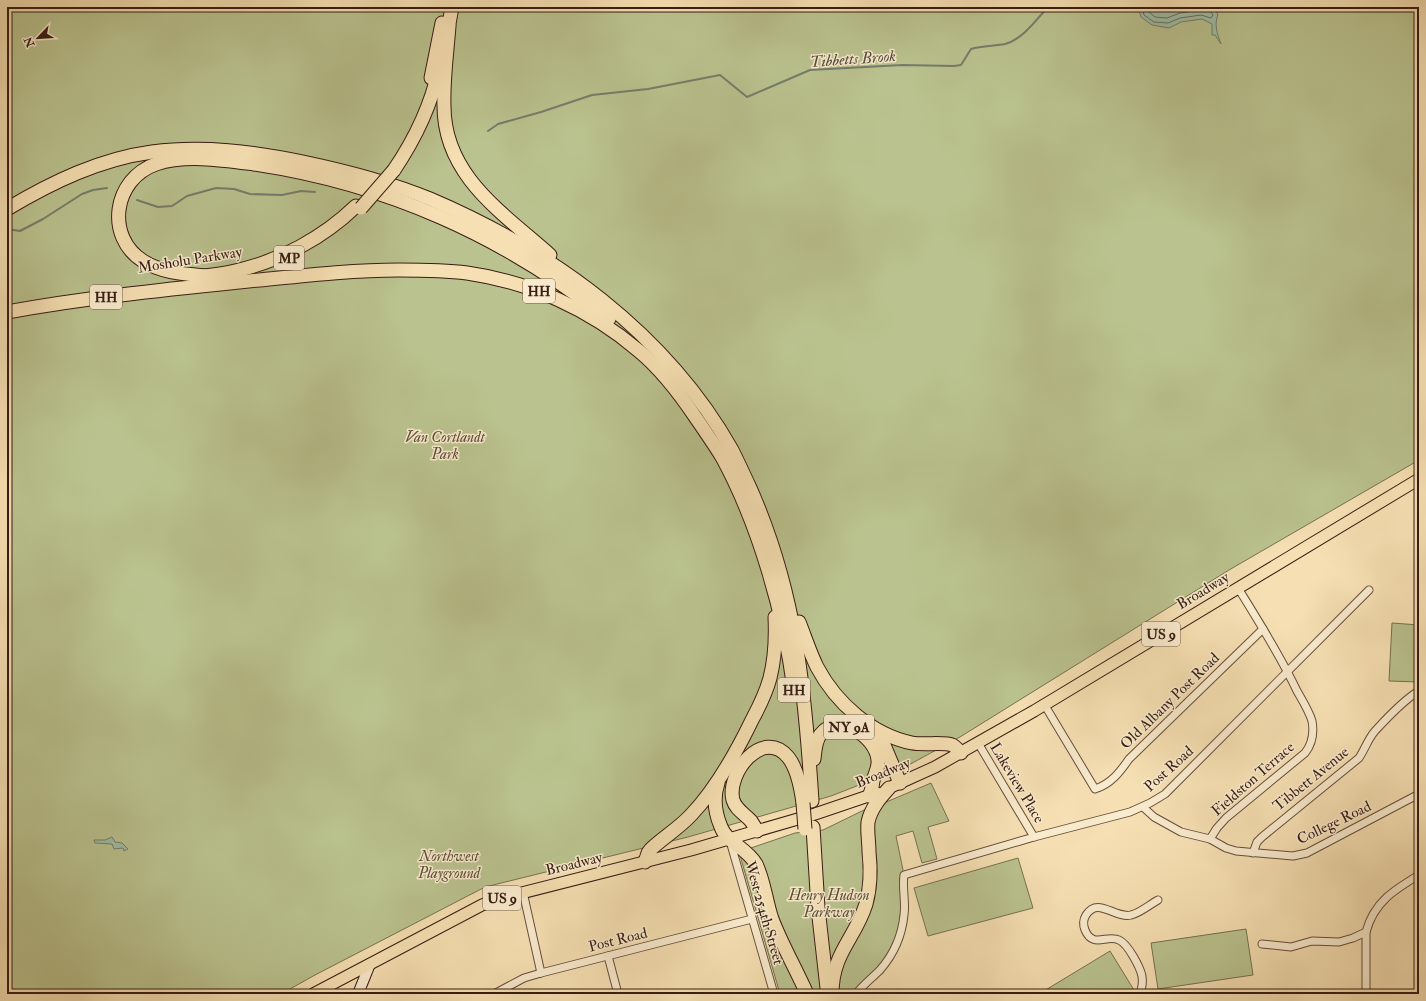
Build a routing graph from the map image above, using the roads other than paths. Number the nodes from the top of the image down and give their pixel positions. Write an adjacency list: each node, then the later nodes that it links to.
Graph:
1 (444, 7): 4 (highway, Mosholu Parkway / MP)
2 (452, 7): 3 (highway, Mosholu Parkway / MP)
3 (449, 26): 4 (highway, Mosholu Parkway / MP); 7 (highway)
4 (391, 169): 6 (highway, Mosholu Parkway / MP)
5 (7, 209): 7 (highway, HH)
6 (206, 281): 8 (highway, Mosholu Parkway / MP); 9 (highway, HH); 10 (highway, HH); 10 (highway)
7 (588, 290): 12 (highway, HH)
8 (7, 304)
9 (7, 312)
10 (654, 365): 12 (highway, HH)
11 (1419, 479): 13 (main road, Broadway / US 9)
12 (776, 580): 19 (highway); 22 (highway); 23 (highway, HH); 27 (highway, HH)
13 (1238, 588): 15 (street, Fieldston Terrace); 18 (main road, Broadway / US 9)
14 (1369, 590): 16 (street, Post Road)
15 (1263, 629): 16 (street, Fieldston Terrace); 18 (street, Old Albany Post Road)
16 (1288, 671): 28 (street, Post Road); 33 (street, Fieldston Terrace)
17 (1419, 691): 34 (street, Tibbett Avenue)
18 (1044, 704): 20 (main road, Broadway / US 9)
19 (860, 718): 21 (highway); 24 (highway)
20 (978, 743): 21 (main road, Broadway / US 9); 31 (street, Lakeview Place)
21 (961, 753): 24 (main road, Broadway / US 9)
22 (721, 776): 32 (highway); 35 (highway)
23 (811, 784): 26 (highway, NY 9A); 27 (highway, HH)
24 (895, 786): 26 (main road, Broadway / US 9); 53 (highway)
25 (1419, 794): 34 (street, College Road)
26 (869, 796): 30 (main road, Broadway / US 9)
27 (808, 802): 29 (highway, HH, bridge); 30 (highway)
28 (1143, 807): 31 (street, Post Road); 33 (street, College Road)
29 (809, 828): 51 (highway, HH); 52 (highway, HH)
30 (757, 831): 32 (main road, Broadway / US 9)
31 (1034, 837): 54 (street, Post Road)
32 (729, 839): 35 (main road, Broadway / US 9); 39 (street, West 254th Street); 50 (highway)
33 (1210, 839): 34 (street, College Road)
34 (1253, 853)
35 (645, 862): 37 (main road, Broadway / US 9)
36 (1419, 875): 40 (street)
37 (523, 892): 43 (main road, Broadway / US 9); 44 (street)
38 (1158, 900): 55 (street)
39 (752, 919): 42 (street, Post Road); 49 (street, West 254th Street)
40 (1366, 932): 41 (street); 56 (street)
41 (1262, 944)
42 (608, 956): 44 (street, Post Road); 48 (street)
43 (370, 964): 45 (main road, Broadway / US 9); 46 (street)
44 (541, 973): 47 (street, Post Road)
45 (313, 994)
46 (358, 994)
47 (494, 994)
48 (618, 994)
49 (774, 994)
50 (807, 994)
51 (819, 994)
52 (827, 994)
53 (832, 994)
54 (856, 994)
55 (1140, 994)
56 (1366, 994)

